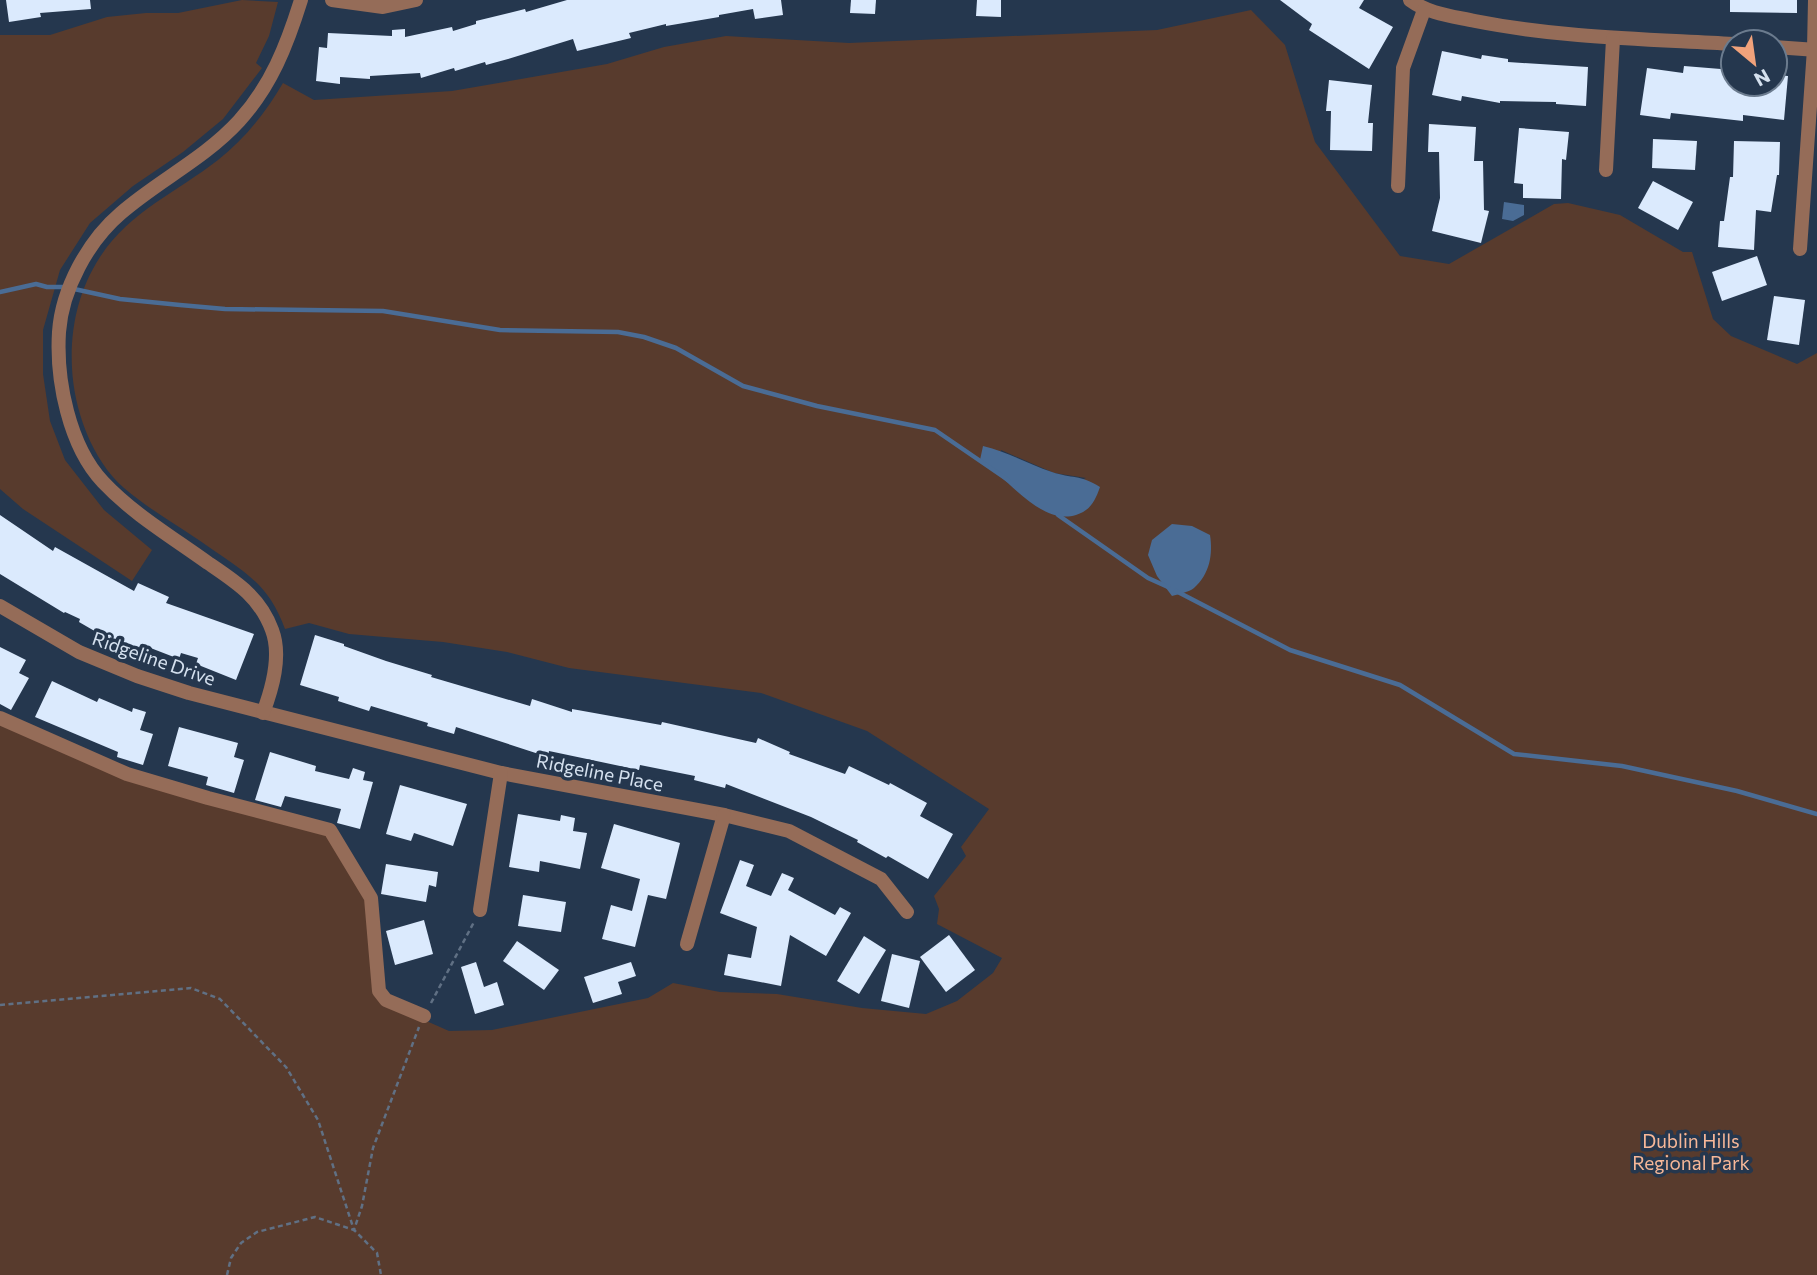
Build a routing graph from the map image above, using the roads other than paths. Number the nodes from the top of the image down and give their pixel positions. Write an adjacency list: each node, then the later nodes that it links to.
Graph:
1 (301, 0): 15 (street)
2 (331, 0): 3 (street)
3 (416, 0)
4 (1409, 0): 6 (street)
5 (1815, 0): 10 (street)
6 (1424, 10): 7 (street); 12 (street)
7 (1613, 39): 8 (street); 11 (street)
8 (1719, 43)
9 (1789, 48): 10 (street)
10 (1816, 49): 13 (street)
11 (1606, 170)
12 (1398, 186)
13 (1800, 249)
14 (0, 606): 15 (street, Ridgeline Drive)
15 (263, 713): 17 (street, Ridgeline Place)
16 (0, 718): 22 (street)
17 (501, 773): 18 (street, Ridgeline Place); 19 (street)
18 (724, 815): 20 (street, Ridgeline Place); 21 (street)
19 (480, 910)
20 (907, 912)
21 (687, 944)
22 (424, 1016)

